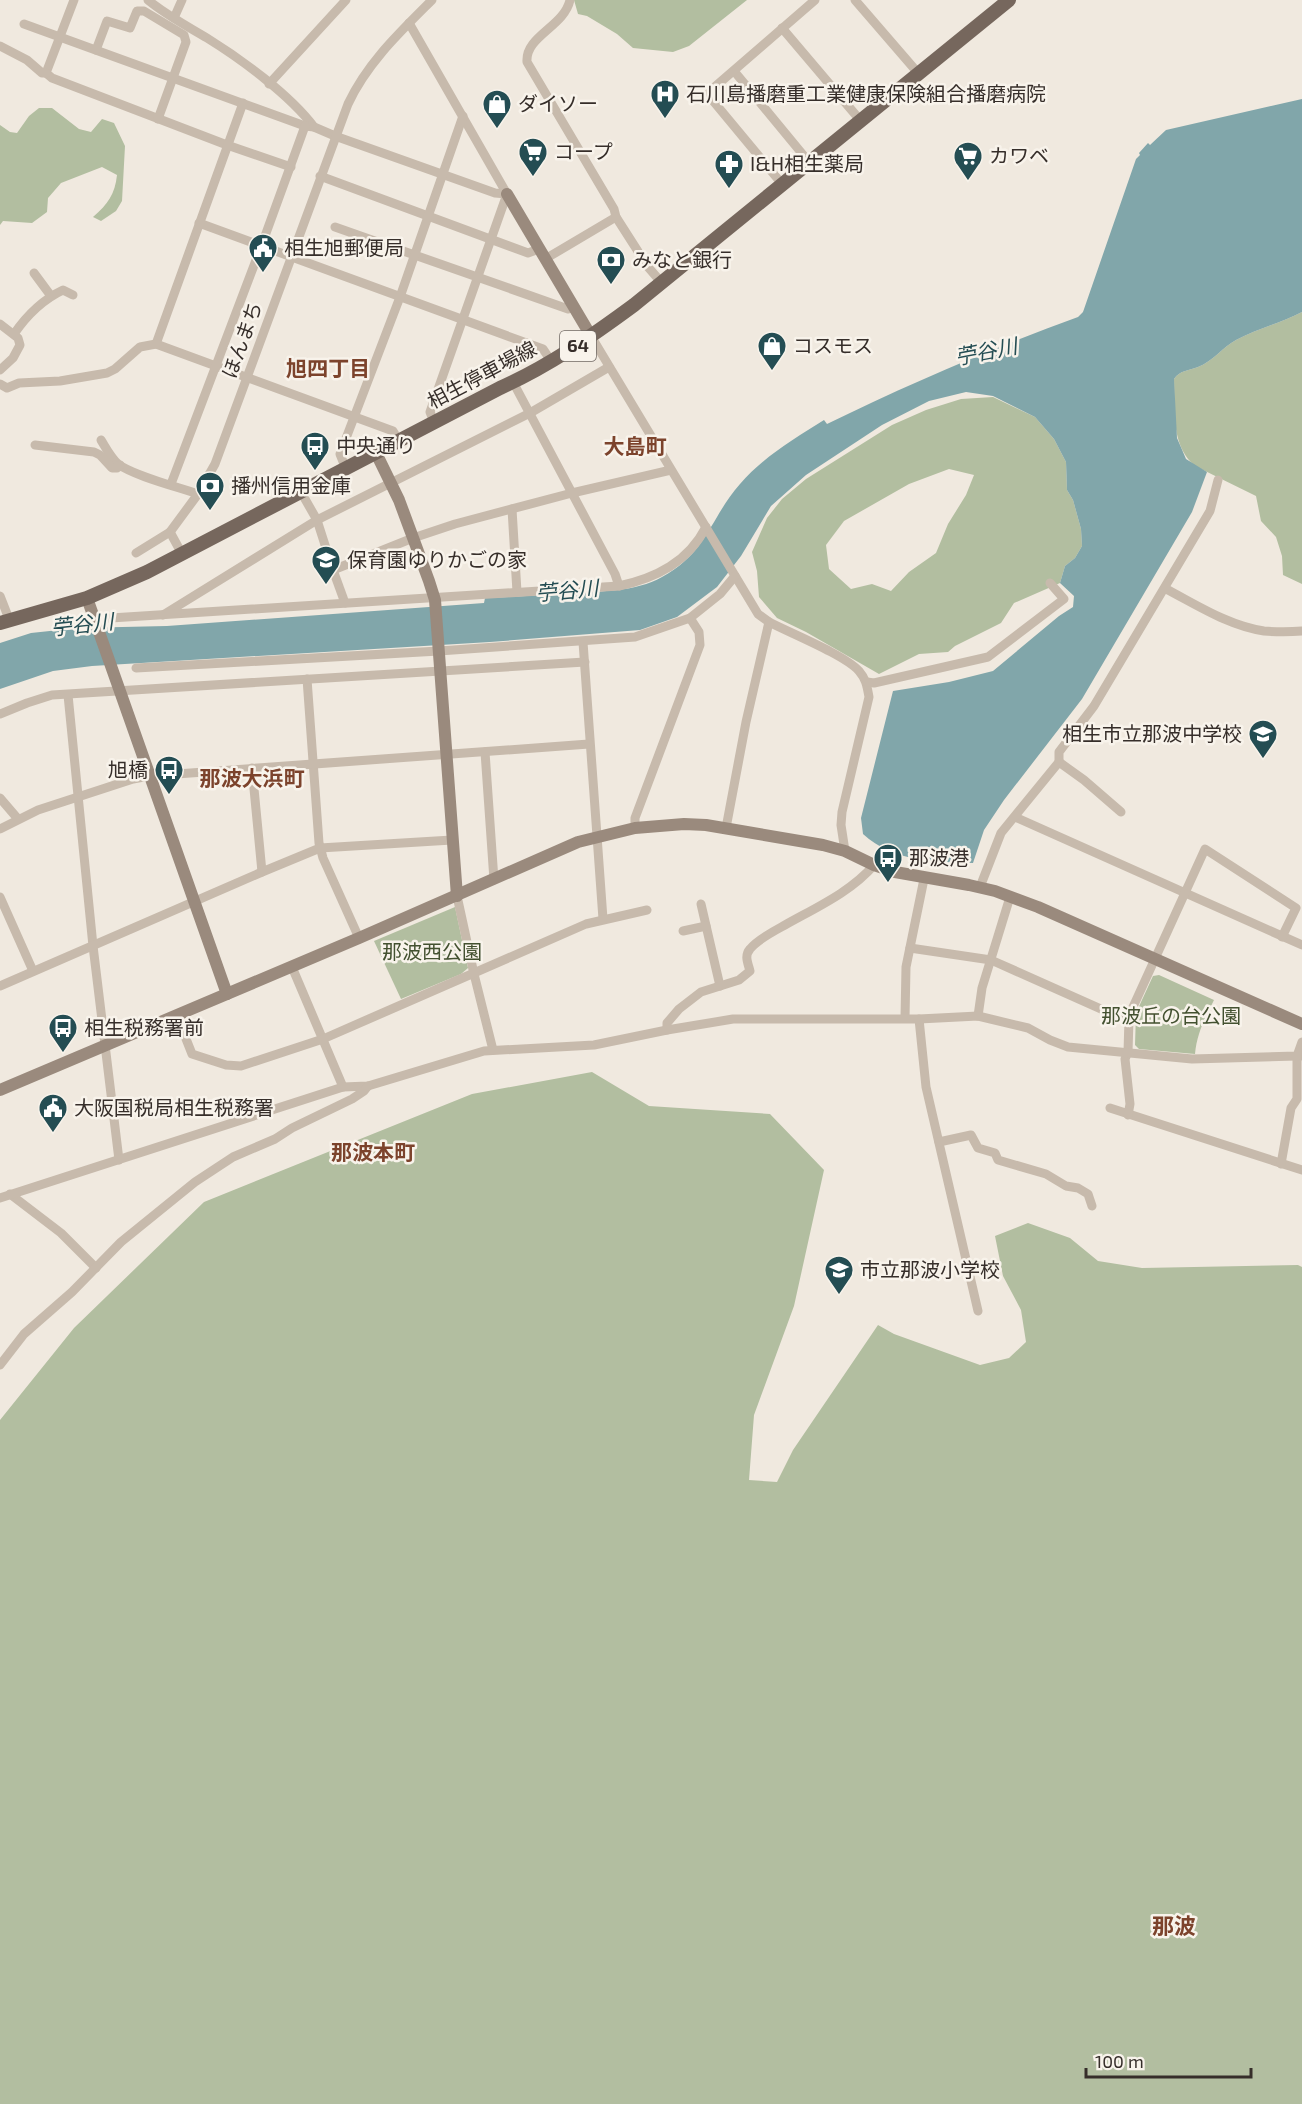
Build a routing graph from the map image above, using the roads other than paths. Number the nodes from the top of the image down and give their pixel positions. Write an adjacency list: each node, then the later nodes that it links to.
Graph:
1 (74, 0): 15 (street)
2 (148, 0): 11 (street)
3 (182, 0): 11 (street)
4 (346, 0): 22 (street)
5 (429, 0): 12 (street, ほんまち)
6 (570, 0): 37 (street)
7 (815, 0): 14 (street)
8 (855, 0): 20 (street)
9 (1010, 0): 10 (main road, 相生停車場線 / 64)
10 (993, 5): 20 (main road, 相生停車場線 / 64)
11 (174, 18): 22 (street)
12 (409, 23): 24 (street); 28 (street, ほんまち)
13 (24, 24): 15 (street)
14 (783, 28): 18 (street); 26 (street)
15 (60, 36): 17 (street); 19 (street)
16 (0, 46): 19 (street)
17 (96, 50): 21 (street); 21 (street)
18 (734, 71): 30 (street); 34 (street)
19 (46, 73): 25 (street)
20 (918, 73): 26 (main road, 相生停車場線 / 64)
21 (173, 78): 23 (street); 25 (street)
22 (269, 84): 27 (street)
23 (243, 103): 27 (street); 29 (street)
24 (463, 116): 32 (street); 35 (street)
25 (158, 119): 29 (street)
26 (860, 120): 30 (main road, 相生停車場線 / 64)
27 (309, 126): 28 (street); 31 (street)
28 (335, 136): 32 (street); 33 (street, ほんまち)
29 (227, 146): 31 (street); 38 (street)
30 (809, 162): 34 (main road, 相生停車場線 / 64)
31 (291, 167): 41 (street)
32 (444, 174): 35 (street); 36 (street)
33 (320, 176): 36 (street); 44 (street, ほんまち)
34 (782, 183): 47 (main road, 相生停車場線 / 64)
35 (507, 194): 40 (street); 42 (street)
36 (429, 216): 40 (street); 43 (street)
37 (616, 217): 42 (street); 47 (street)
38 (199, 223): 41 (street); 56 (street)
39 (335, 227): 43 (street)
40 (491, 240): 42 (street); 46 (street)
41 (261, 247): 44 (street); 58 (street)
42 (542, 254): 51 (street)
43 (415, 255): 46 (street); 50 (street)
44 (291, 257): 50 (street); 61 (street, ほんまち)
45 (34, 273): 49 (street)
46 (477, 278): 51 (street); 52 (street)
47 (661, 282): 55 (main road, 相生停車場線 / 64)
48 (73, 295): 49 (street)
49 (51, 296): 54 (street)
50 (400, 297): 52 (street); 65 (street)
51 (573, 307): 55 (street)
52 (462, 320): 57 (street); 66 (street)
53 (0, 324): 54 (street)
54 (14, 334): 60 (street)
55 (591, 336): 57 (main road, 相生停車場線 / 64); 59 (street)
56 (156, 344): 58 (street); 63 (street)
57 (551, 361): 62 (main road, 相生停車場線 / 64)
58 (217, 365): 61 (street); 76 (street)
59 (609, 367): 64 (street); 73 (street)
60 (0, 370)
61 (247, 377): 65 (street); 77 (street, ほんまち)
62 (513, 382): 64 (street); 66 (main road, 相生停車場線 / 64)
63 (0, 384)
64 (530, 413): 75 (street); 79 (street)
65 (354, 416): 68 (street); 72 (street)
66 (434, 422): 68 (main road, 相生停車場線 / 64)
67 (101, 440): 71 (street)
68 (399, 441): 70 (main road, 相生停車場線 / 64)
69 (35, 445): 71 (street)
70 (376, 453): 72 (main road, 相生停車場線 / 64); 75 (street)
71 (120, 465): 76 (street)
72 (346, 469): 78 (main road, 相生停車場線 / 64)
73 (672, 470): 79 (street); 82 (street)
74 (1218, 480): 91 (street)
75 (391, 482): 81 (street); 84 (street)
76 (171, 484): 77 (street)
77 (201, 490): 83 (street, ほんまち)
78 (301, 492): 81 (street); 86 (main road, 相生停車場線 / 64)
79 (572, 493): 80 (street); 90 (street)
80 (512, 509): 84 (street); 92 (street)
81 (317, 520): 87 (street); 97 (street)
82 (708, 530): 88 (street); 90 (street)
83 (170, 532): 85 (street); 86 (street)
84 (413, 538): 87 (street); 95 (street)
85 (136, 553)
86 (182, 554): 94 (main road, 相生停車場線 / 64)
87 (333, 570): 96 (street)
88 (734, 574): 98 (street); 101 (street)
89 (1050, 583): 109 (street)
90 (619, 586): 92 (street)
91 (1166, 589): 102 (street); 116 (street)
92 (517, 592): 95 (street)
93 (0, 596): 99 (street)
94 (87, 598): 99 (main road, 相生停車場線 / 64); 100 (street)
95 (434, 599): 96 (street); 104 (street)
96 (345, 603): 97 (street)
97 (162, 615): 100 (street)
98 (690, 618): 103 (street); 125 (street)
99 (4, 621)
100 (96, 622): 110 (street)
101 (769, 622): 109 (street); 126 (street)
102 (1302, 631)
103 (583, 642): 104 (street); 105 (street)
104 (439, 649): 106 (street); 107 (street)
105 (585, 662): 107 (street); 113 (street)
106 (136, 668)
107 (439, 670): 108 (street); 115 (street)
108 (308, 679): 110 (street); 117 (street)
109 (867, 682): 131 (street)
110 (120, 692): 111 (street); 119 (street)
111 (68, 695): 112 (street); 120 (street)
112 (0, 714)
113 (589, 744): 114 (street); 128 (street)
114 (485, 752): 115 (street); 135 (street)
115 (446, 755): 117 (street); 129 (street)
116 (1059, 762): 122 (street); 123 (street)
117 (314, 764): 118 (street); 130 (street)
118 (252, 768): 119 (street); 133 (street)
119 (149, 776): 120 (street); 141 (street)
120 (78, 797): 124 (street); 150 (street)
121 (0, 798): 124 (street)
122 (1121, 812)
123 (1015, 817): 136 (street); 137 (street)
124 (18, 819): 127 (street)
125 (635, 828): 126 (street); 128 (street)
126 (726, 828): 131 (street)
127 (0, 829)
128 (596, 836): 135 (street); 144 (street)
129 (452, 840): 130 (street); 138 (street)
130 (320, 848): 133 (street); 148 (street)
131 (845, 851): 132 (street)
132 (874, 865): 134 (street); 158 (street)
133 (262, 872): 141 (street)
134 (924, 879): 136 (street); 151 (street)
135 (494, 880): 138 (street)
136 (980, 887): 140 (street)
137 (1184, 893): 147 (street); 147 (street); 152 (street)
138 (457, 896): 148 (street); 156 (street)
139 (0, 897): 155 (street)
140 (1010, 897): 152 (street); 153 (street)
141 (194, 902): 150 (street); 159 (street)
142 (701, 904): 145 (street)
143 (647, 910): 144 (street)
144 (603, 919): 156 (street)
145 (706, 926): 146 (street); 158 (street)
146 (683, 931)
147 (1282, 937): 149 (street)
148 (359, 938): 154 (street)
149 (1302, 945)
150 (93, 946): 155 (street); 169 (street)
151 (910, 948): 153 (street); 162 (street)
152 (1155, 959): 164 (street); 165 (street)
153 (991, 960): 161 (street); 164 (street)
154 (292, 967): 159 (street); 167 (street)
155 (33, 971): 157 (street)
156 (474, 974): 167 (street); 170 (street)
157 (0, 986)
158 (720, 986): 166 (street)
159 (227, 994): 160 (street)
160 (177, 1016): 167 (street); 169 (street)
161 (978, 1016): 163 (street); 171 (street)
162 (905, 1018): 163 (street); 166 (street)
163 (919, 1019): 179 (street)
164 (1129, 1019): 171 (street)
165 (1302, 1024)
166 (667, 1030): 170 (street)
167 (323, 1039): 174 (street)
168 (1302, 1042): 172 (street)
169 (104, 1045): 175 (street); 180 (street)
170 (493, 1050): 173 (street)
171 (1128, 1052): 172 (street); 178 (street)
172 (1300, 1056): 176 (street)
173 (368, 1086): 174 (street); 185 (street)
174 (343, 1087): 180 (street)
175 (0, 1090)
176 (1299, 1099): 181 (street)
177 (1110, 1108): 178 (street)
178 (1128, 1115): 181 (street)
179 (939, 1142): 184 (street); 186 (street)
180 (119, 1160): 183 (street)
181 (1281, 1164): 182 (street)
182 (1302, 1170)
183 (5, 1196): 185 (street)
184 (1092, 1206)
185 (96, 1268): 187 (street)
186 (978, 1311)
187 (0, 1365)

